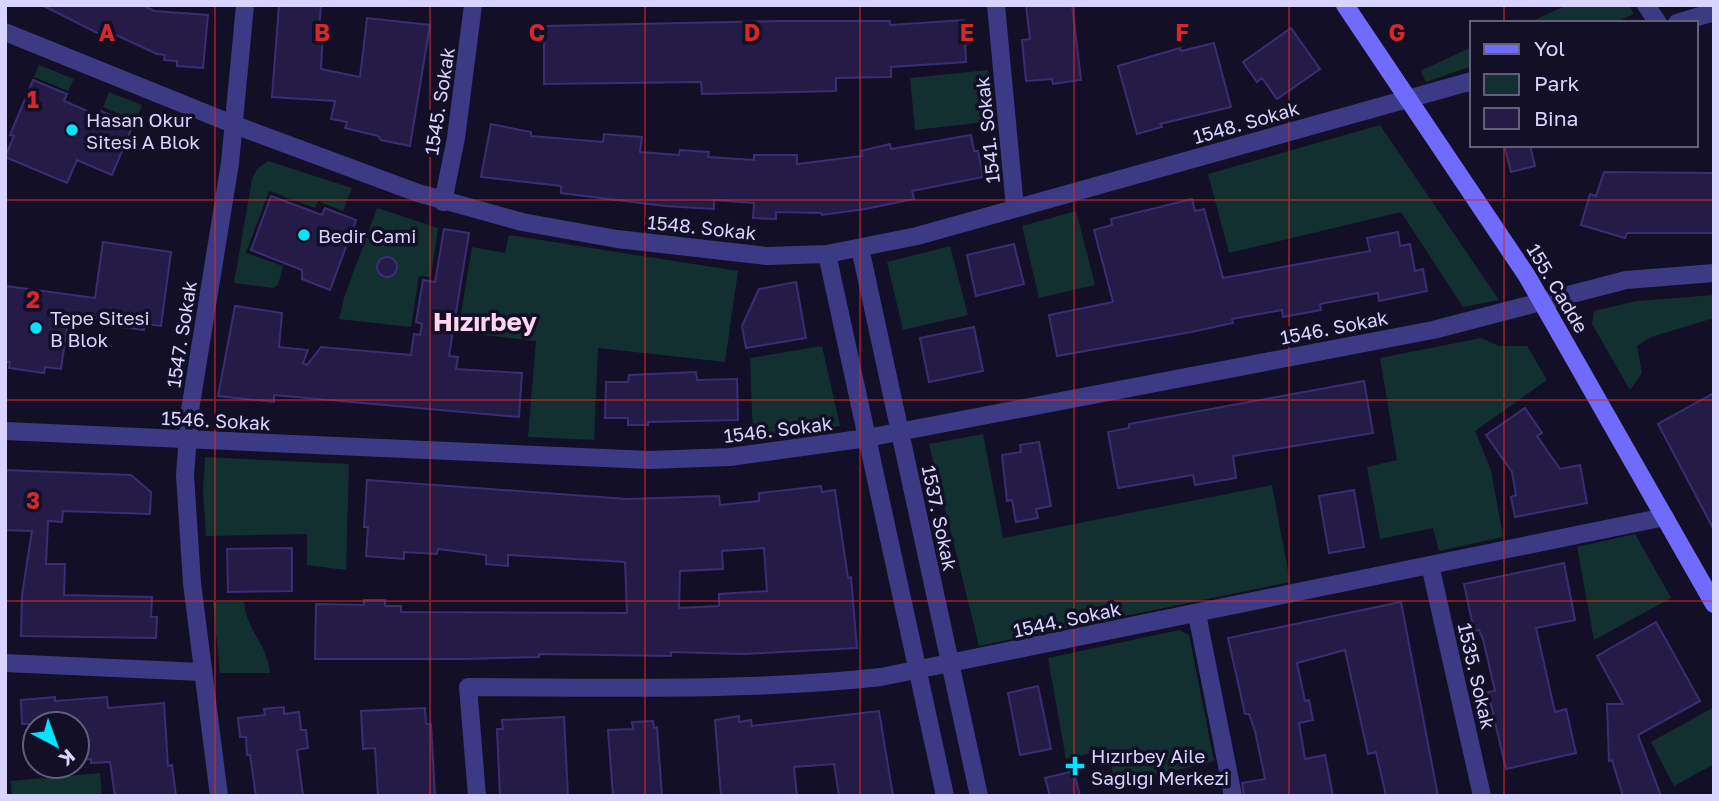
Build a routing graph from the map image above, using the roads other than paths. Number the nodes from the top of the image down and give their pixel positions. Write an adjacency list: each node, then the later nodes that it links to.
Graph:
1 (244, 5): 12 (street, 1547. Sokak)
2 (473, 5): 13 (street, 1545. Sokak)
3 (996, 5): 14 (street, 1541. Sokak)
4 (1345, 5): 11 (street, 155. Cadde)
5 (1646, 5): 7 (street)
6 (1714, 12): 8 (street)
7 (1657, 21)
8 (1684, 21)
9 (5, 32): 12 (street, 1548. Sokak)
10 (1470, 82): 11 (street, 1548. Sokak)
11 (1409, 99): 14 (street, 1548. Sokak); 18 (street, 155. Cadde)
12 (235, 125): 13 (street, 1548. Sokak); 22 (street, 1547. Sokak)
13 (443, 202): 16 (street, 1548. Sokak)
14 (1015, 208): 15 (street, 1548. Sokak)
15 (860, 248): 16 (street, 1548. Sokak); 20 (street, 1537. Sokak)
16 (827, 254): 21 (street)
17 (1714, 273): 18 (street, 1546. Sokak)
18 (1543, 302): 20 (street, 1546. Sokak); 23 (street, 155. Cadde)
19 (5, 431): 22 (street, 1546. Sokak)
20 (900, 432): 21 (street, 1546. Sokak); 28 (street, 1537. Sokak)
21 (867, 438): 22 (street, 1546. Sokak); 29 (street)
22 (187, 440): 30 (street, 1547. Sokak)
23 (1665, 517): 24 (street, 1544. Sokak); 25 (street, 155. Cadde)
24 (1430, 565): 26 (street, 1544. Sokak); 36 (street, 1535. Sokak)
25 (1714, 604)
26 (1197, 614): 28 (street, 1544. Sokak); 35 (street)
27 (5, 663): 30 (street)
28 (950, 665): 29 (street, 1544. Sokak); 34 (street, 1537. Sokak)
29 (918, 671): 32 (street, 1544. Sokak); 33 (street)
30 (201, 672): 31 (street, 1547. Sokak)
31 (219, 796)
32 (477, 796)
33 (945, 796)
34 (979, 796)
35 (1233, 796)
36 (1482, 796)

